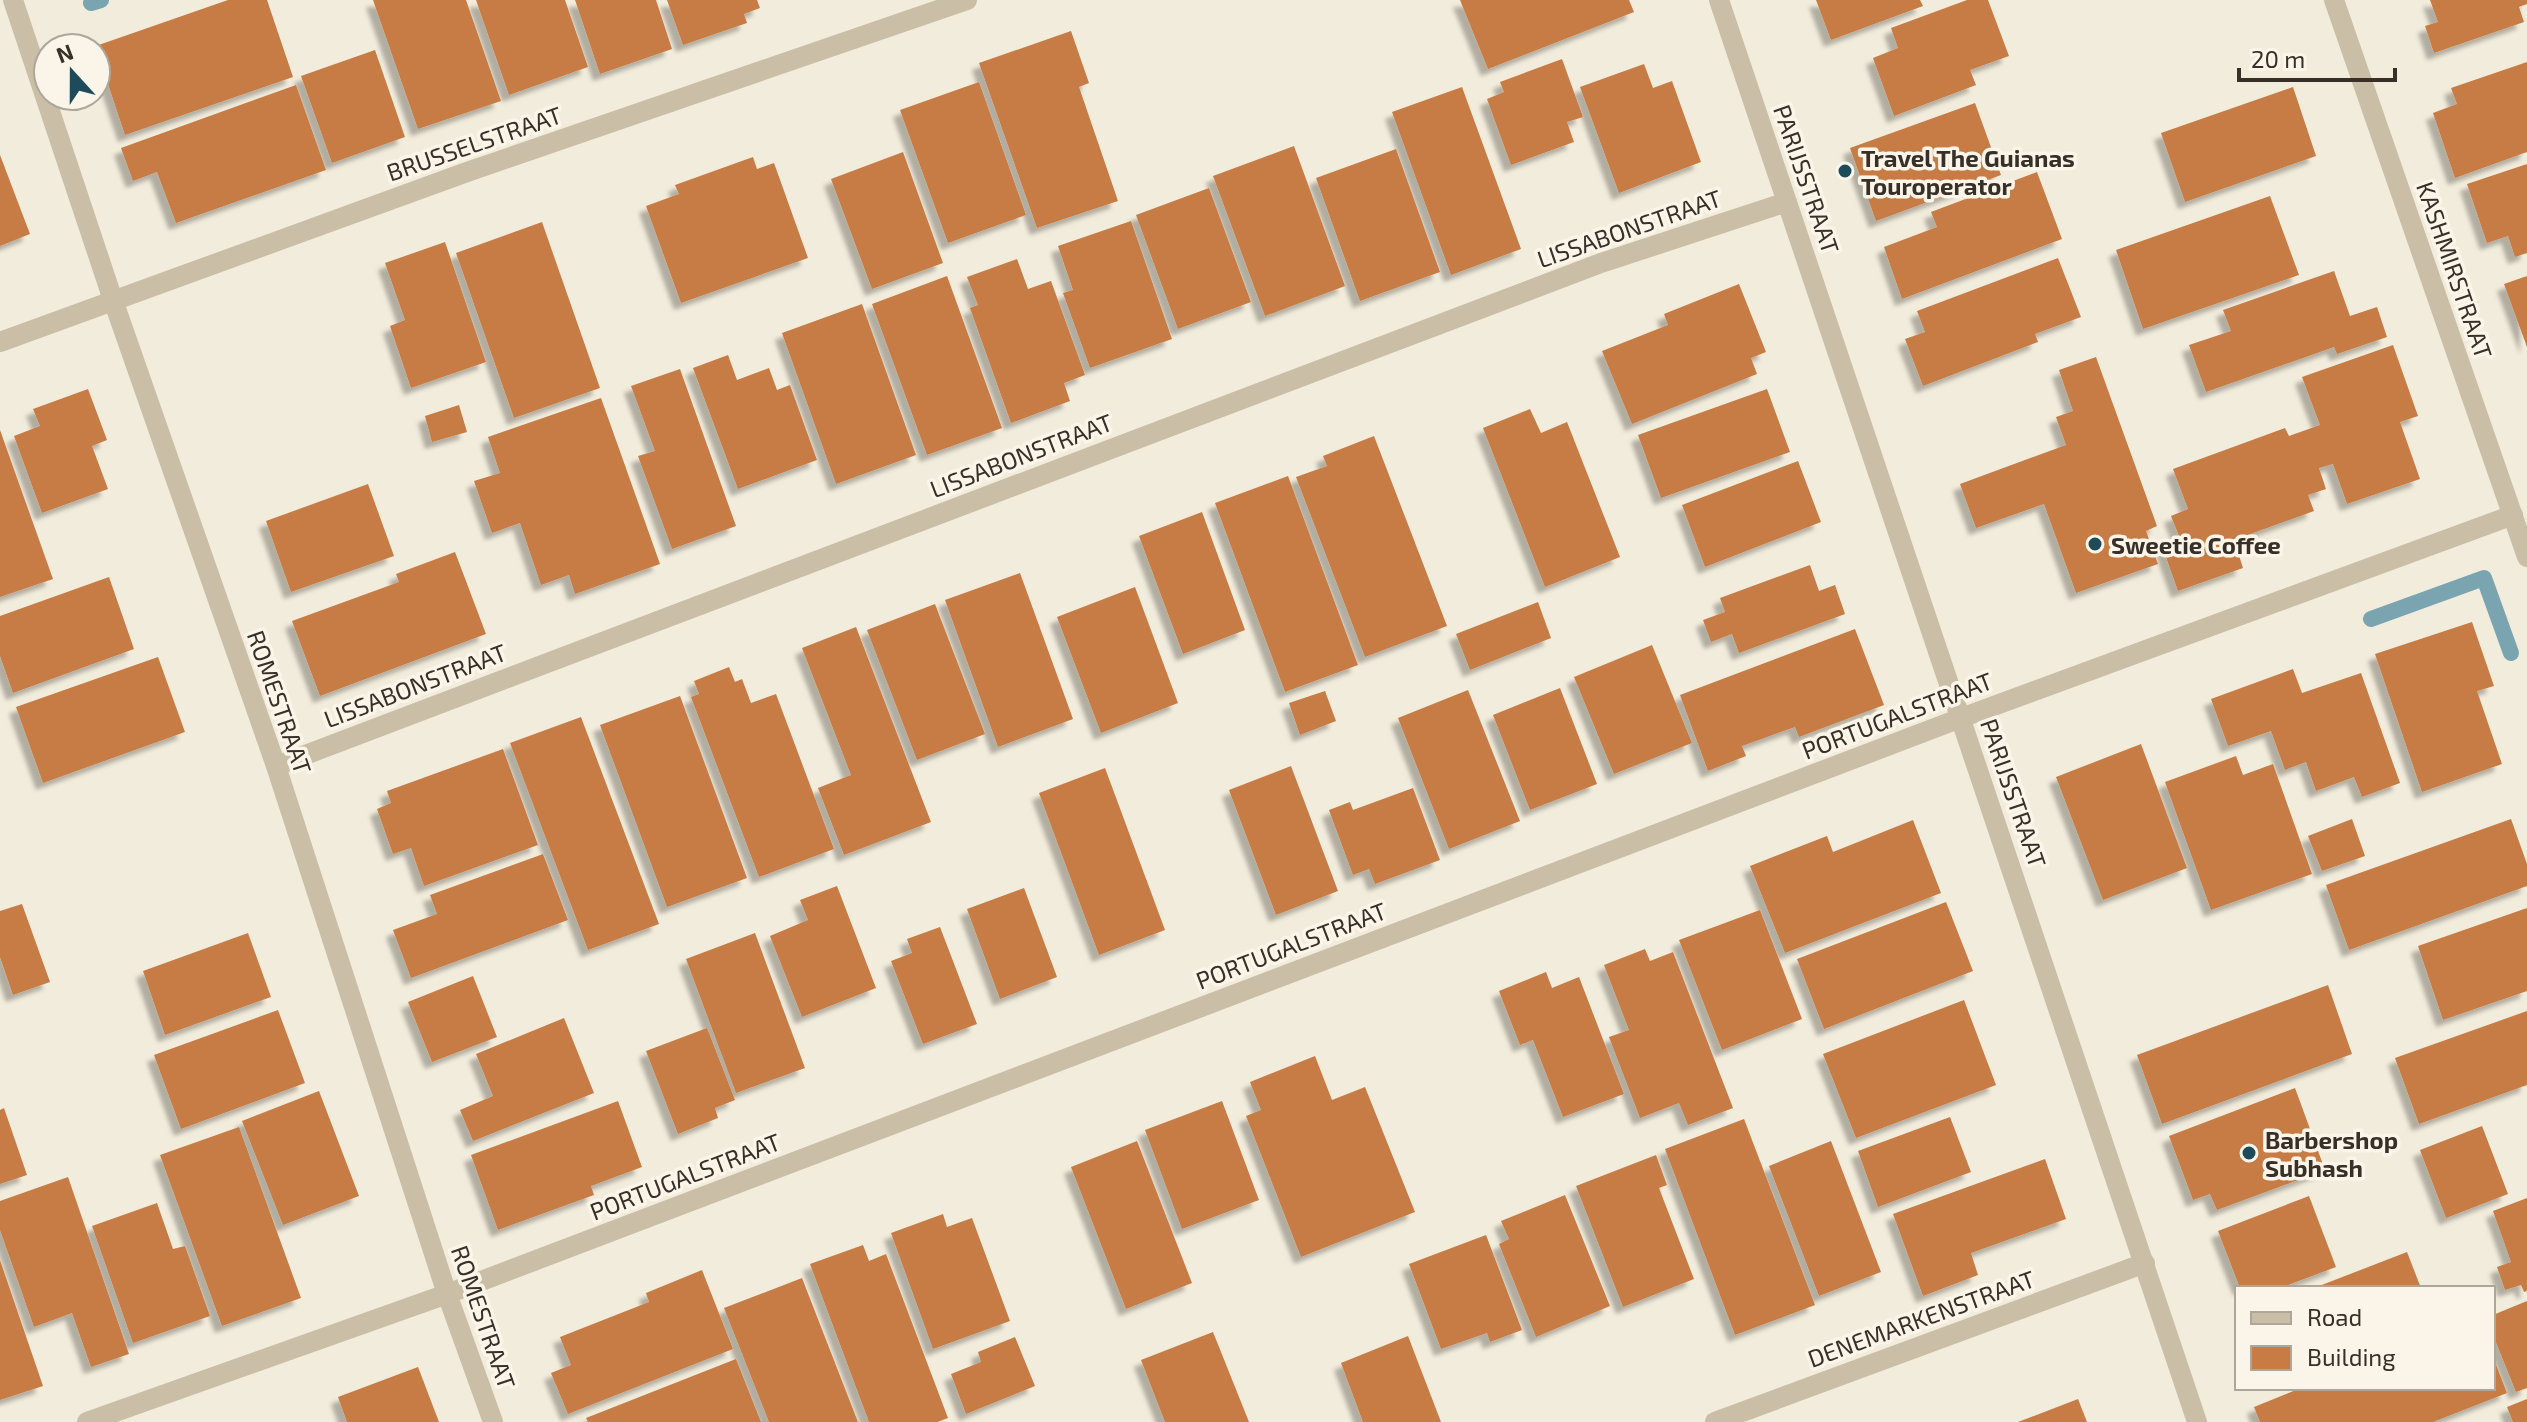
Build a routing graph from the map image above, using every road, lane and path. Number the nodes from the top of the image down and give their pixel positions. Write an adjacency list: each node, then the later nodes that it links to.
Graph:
1 (13, 0): 6 (street, ROMESTRAAT)
2 (967, 0): 6 (street, BRUSSELSTRAAT)
3 (1719, 0): 5 (street, PARIJSSTRAAT)
4 (2334, 0): 8 (street, KASHMIRSTRAAT)
5 (1787, 202): 10 (street, PARIJSSTRAAT); 11 (street, LISSABONSTRAAT)
6 (113, 300): 7 (street, BRUSSELSTRAAT); 11 (street, ROMESTRAAT)
7 (0, 342)
8 (2513, 515): 9 (street, KASHMIRSTRAAT); 10 (street, PORTUGALSTRAAT)
9 (2527, 557)
10 (1961, 718): 12 (street, PARIJSSTRAAT); 13 (street, PORTUGALSTRAAT)
11 (276, 766): 13 (street, ROMESTRAAT)
12 (2145, 1263): 16 (street, DENEMARKENSTRAAT); 17 (street, PARIJSSTRAAT)
13 (447, 1294): 14 (street, PORTUGALSTRAAT); 15 (street, ROMESTRAAT)
14 (87, 1422)
15 (493, 1422)
16 (1715, 1422)
17 (2197, 1422)

